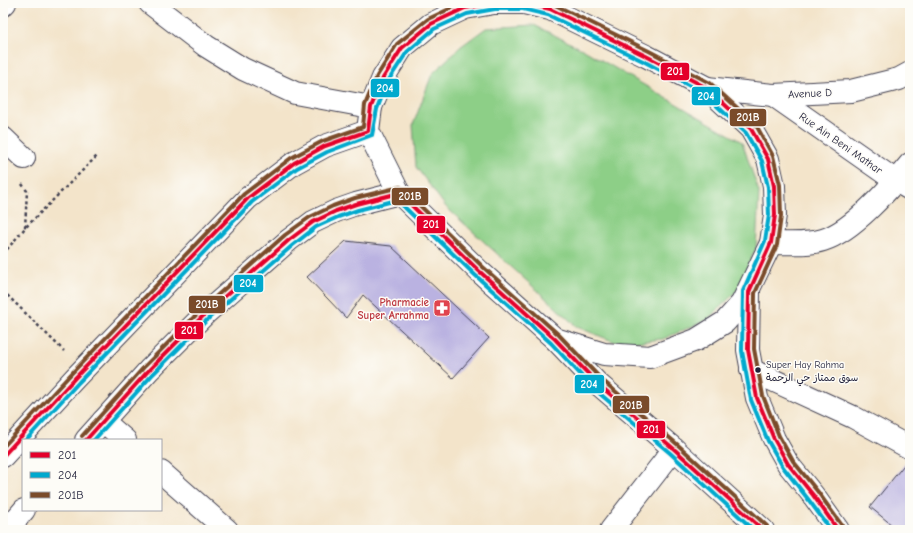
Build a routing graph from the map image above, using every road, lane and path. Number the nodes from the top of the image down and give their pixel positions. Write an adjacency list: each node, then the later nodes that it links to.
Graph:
1 (150, 3): 6 (main road)
2 (546, 6): 4 (main road); 6 (main road)
3 (910, 72): 5 (main road, Avenue D)
4 (707, 88): 5 (main road, Avenue D); 15 (main road)
5 (773, 95): 12 (main road, Rue Ain Beni Mathar)
6 (371, 107): 7 (main road)
7 (368, 131): 13 (main road); 20 (main road)
8 (3, 138): 10 (main road)
9 (98, 155): 14 (path)
10 (24, 158): 14 (path)
11 (910, 164): 12 (main road)
12 (903, 185): 15 (main road)
13 (399, 193): 19 (main road); 22 (main road)
14 (26, 228): 16 (path)
15 (771, 243): 18 (main road)
16 (3, 254)
17 (3, 291): 20 (path)
18 (749, 292): 19 (main road); 21 (main road)
19 (555, 339): 26 (main road)
20 (83, 369): 27 (main road)
21 (751, 370): 25 (main road); 34 (main road)
22 (103, 421): 23 (main road); 24 (main road)
23 (87, 439)
24 (124, 439)
25 (910, 448)
26 (674, 449): 32 (main road); 33 (main road)
27 (3, 456)
28 (162, 473): 30 (main road)
29 (23, 511): 31 (main road)
30 (214, 526)
31 (7, 530)
32 (611, 530)
33 (763, 530)
34 (838, 530)

